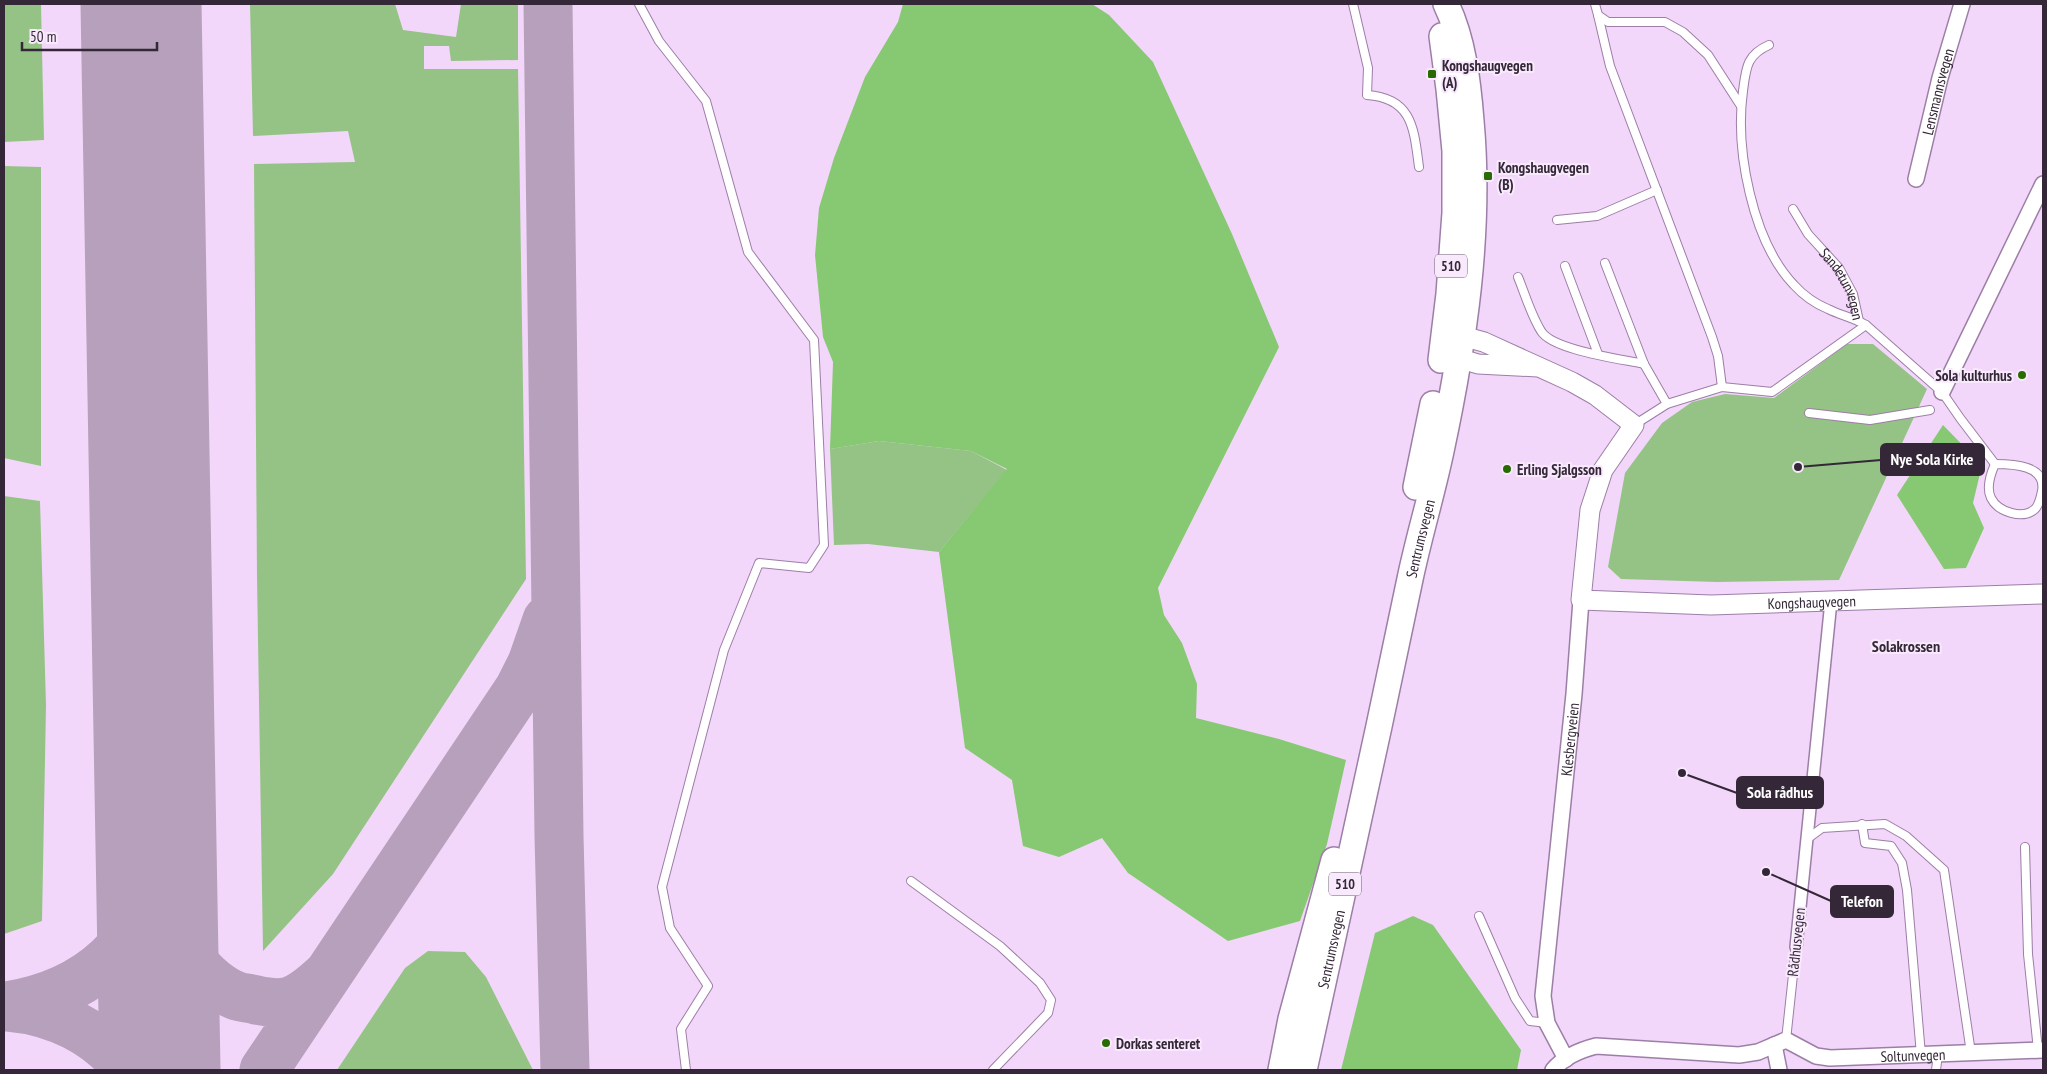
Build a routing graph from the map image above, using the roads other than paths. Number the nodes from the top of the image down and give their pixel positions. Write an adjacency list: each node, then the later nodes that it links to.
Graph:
1 (639, 4): 47 (lane)
2 (1353, 4): 10 (lane)
3 (1439, 4): 21 (main road, Sentrumsvegen / 510)
4 (1446, 4): 21 (main road, Sentrumsvegen / 510)
5 (1595, 4): 7 (lane)
6 (1962, 4): 11 (street, Lensmannsvegen)
7 (1598, 16): 9 (lane); 13 (lane)
8 (1769, 45): 9 (lane)
9 (1741, 106): 20 (lane)
10 (1419, 167)
11 (1916, 179)
12 (2043, 184): 15 (street)
13 (1657, 190): 16 (lane); 24 (lane)
14 (1793, 209): 20 (lane, Sandetunvegen)
15 (2037, 212): 25 (street)
16 (1557, 220)
17 (1606, 263): 23 (lane)
18 (1565, 266): 22 (lane)
19 (1518, 277): 22 (lane)
20 (1863, 323): 24 (lane); 25 (lane, Sandetunvegen)
21 (1454, 345): 29 (street); 49 (main road, Sentrumsvegen / 510); 50 (main road, Sentrumsvegen / 510)
22 (1598, 354): 23 (lane)
23 (1644, 364): 26 (lane)
24 (1722, 387): 26 (lane)
25 (1942, 392): 30 (lane, Sandetunvegen)
26 (1667, 404): 29 (lane)
27 (1930, 410): 28 (lane)
28 (1810, 413)
29 (1634, 425): 32 (street, Klesbergveien)
30 (1995, 464): 30 (lane)
31 (2043, 594): 33 (street, Kongshaugvegen)
32 (1582, 600): 33 (street, Kongshaugvegen); 40 (street, Klesbergveien)
33 (1831, 601): 35 (street, Rådhusvegen)
34 (1862, 824): 35 (lane); 43 (lane); 45 (lane)
35 (1807, 839): 39 (street, Rådhusvegen)
36 (2025, 847): 42 (lane)
37 (911, 880): 48 (lane)
38 (1479, 916): 40 (lane)
39 (1796, 947): 41 (lane, Rådhusvegen)
40 (1547, 1023): 46 (street, Klesbergveien)
41 (1780, 1043): 45 (street, Soltunvegen); 46 (street); 52 (street)
42 (2040, 1050): 43 (street, Soltunvegen)
43 (1971, 1053): 44 (street, Soltunvegen)
44 (1938, 1054): 45 (street, Soltunvegen); 53 (lane)
45 (1921, 1055)
46 (1566, 1059): 51 (street)
47 (686, 1070)
48 (993, 1070)
49 (1281, 1070)
50 (1304, 1070)
51 (1553, 1070)
52 (1779, 1070)
53 (1936, 1070)

